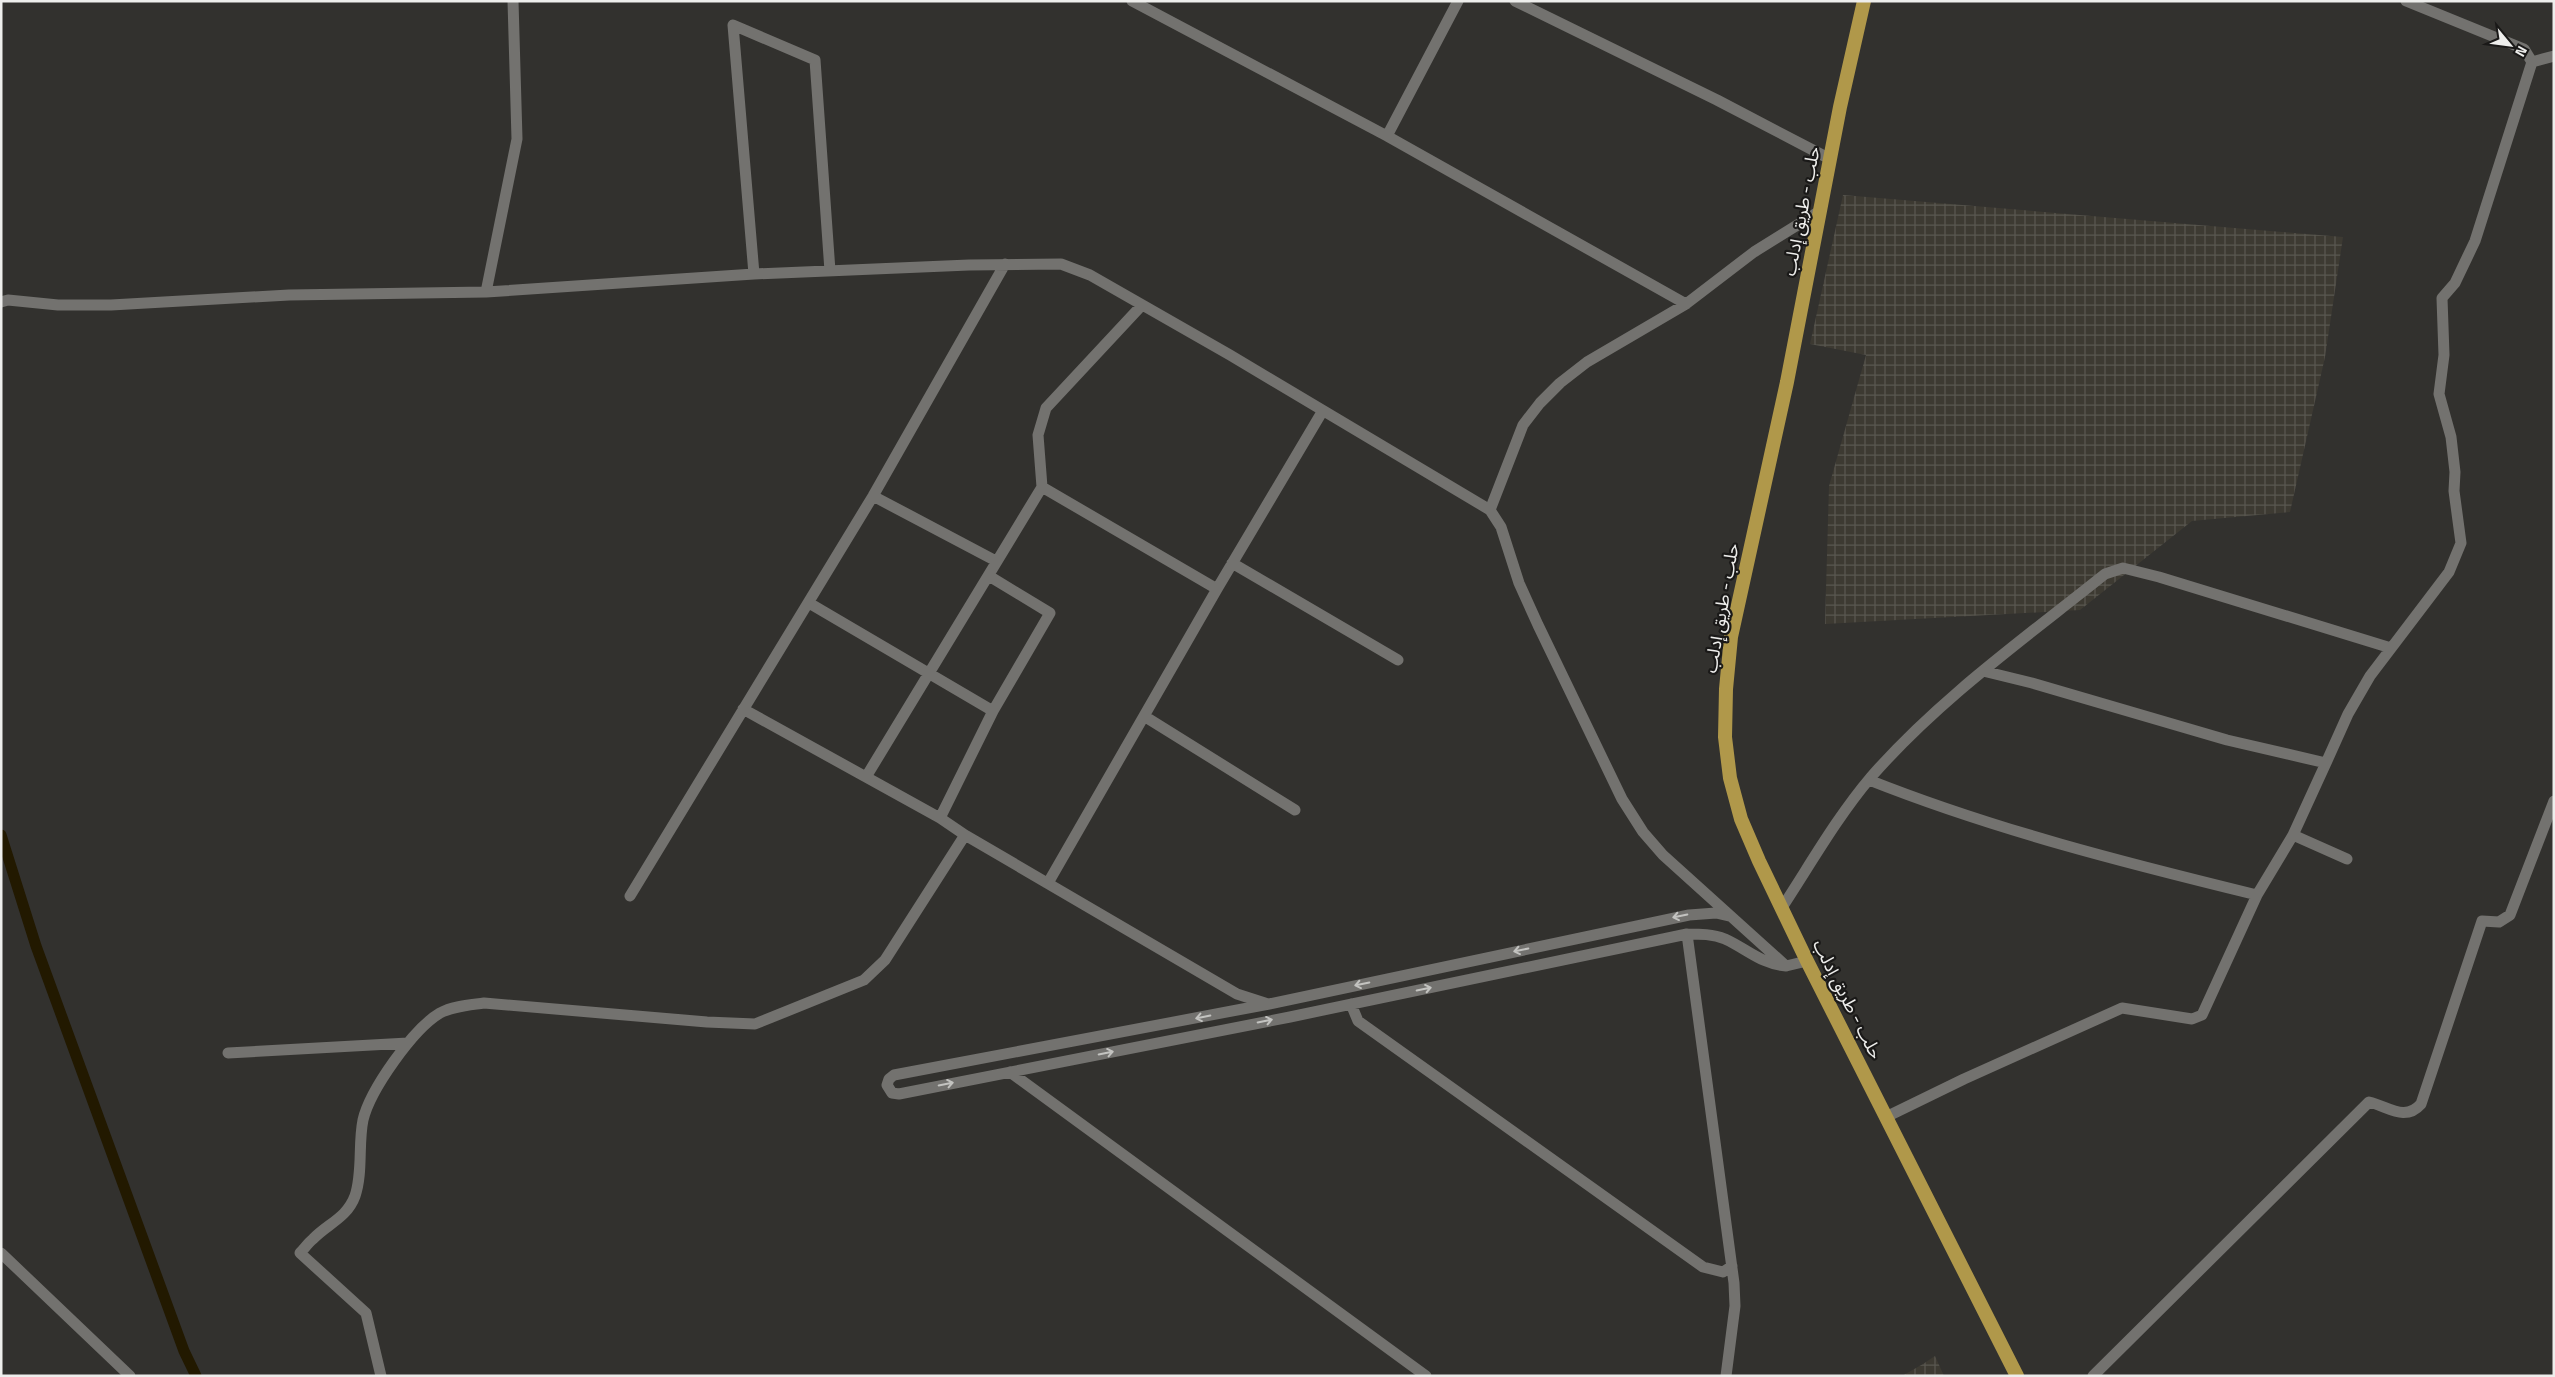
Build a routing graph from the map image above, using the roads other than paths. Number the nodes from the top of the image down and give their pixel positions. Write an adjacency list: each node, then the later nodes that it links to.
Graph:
1 (513, 1): 15 (street)
2 (1132, 1): 9 (street)
3 (1458, 1): 9 (street)
4 (1515, 1): 10 (street)
5 (1864, 1): 10 (highway, حلب - طريق إدلب)
6 (2406, 1): 8 (street)
7 (2554, 56): 8 (street)
8 (2532, 62): 28 (street)
9 (1387, 136): 17 (street)
10 (1830, 159): 11 (highway, حلب - طريق إدلب)
11 (1820, 211): 17 (street); 47 (highway, حلب - طريق إدلب)
12 (1005, 264): 13 (street); 18 (street); 21 (street)
13 (830, 271): 14 (street); 14 (street)
14 (754, 274): 15 (street)
15 (486, 292): 16 (street)
16 (1, 302)
17 (1686, 304): 22 (street)
18 (1142, 305): 19 (street); 20 (street)
19 (1322, 412): 22 (street); 24 (street)
20 (1042, 487): 23 (street); 26 (street)
21 (873, 496): 23 (street); 27 (street)
22 (1490, 510): 48 (street)
23 (996, 561): 25 (street)
24 (1232, 563): 26 (street); 29 (street)
25 (988, 576): 31 (street); 33 (street)
26 (1216, 589): 34 (street)
27 (809, 603): 31 (street); 32 (street)
28 (2391, 648): 30 (street); 35 (street)
29 (1398, 660)
30 (1983, 671): 35 (street); 37 (street)
31 (929, 674): 33 (street); 36 (street)
32 (743, 709): 36 (street); 46 (street)
33 (993, 711): 40 (street)
34 (1144, 716): 39 (street); 44 (street)
35 (2326, 763): 42 (street)
36 (866, 777): 40 (street)
37 (1869, 780): 45 (street); 47 (street)
38 (2554, 801): 66 (street)
39 (1295, 810)
40 (940, 818): 41 (street)
41 (965, 835): 44 (street); 55 (street)
42 (2293, 835): 43 (street); 45 (street)
43 (2347, 860)
44 (1048, 883): 52 (street)
45 (2257, 895): 58 (street)
46 (630, 896)
47 (1781, 909): 50 (highway, حلب - طريق إدلب)
48 (1728, 916): 51 (street); 52 (street, one-way to 52)
49 (1687, 934): 51 (street); 53 (street, one-way to 49); 60 (street)
50 (1807, 961): 51 (street); 58 (highway, حلب - طريق إدلب)
51 (1786, 966)
52 (1269, 1004): 54 (street); 57 (street, one-way to 57)
53 (1351, 1004): 54 (street); 60 (street)
54 (1290, 1017): 57 (street, one-way to 54)
55 (408, 1043): 56 (street); 62 (street)
56 (228, 1054)
57 (1010, 1072): 63 (street)
58 (1886, 1117): 65 (highway, حلب - طريق إدلب)
59 (2, 1256): 61 (street)
60 (1732, 1266): 64 (street)
61 (130, 1376)
62 (381, 1376)
63 (1426, 1376)
64 (1726, 1376)
65 (2017, 1376)
66 (2093, 1376)

